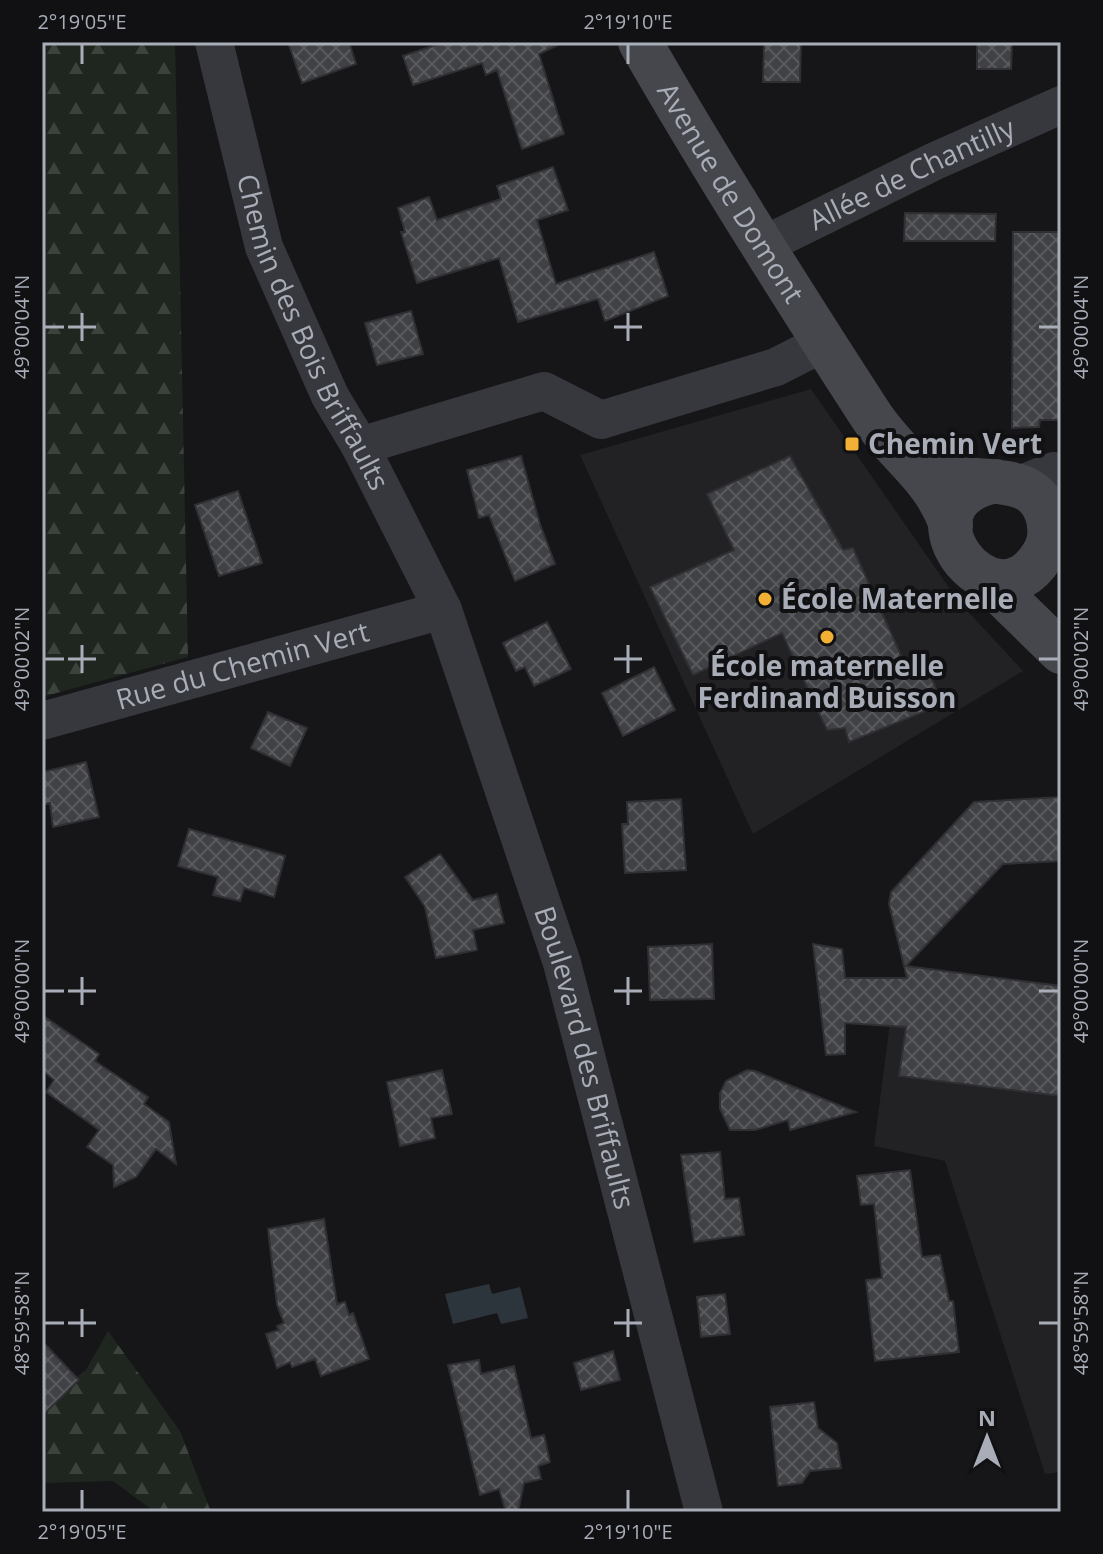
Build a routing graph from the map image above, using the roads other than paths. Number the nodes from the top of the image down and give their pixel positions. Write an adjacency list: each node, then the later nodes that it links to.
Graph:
1 (214, 42): 6 (street, Chemin des Bois Briffaults)
2 (640, 42): 4 (main road, Avenue de Domont)
3 (1061, 105): 4 (street, Allée de Chantilly)
4 (764, 245): 5 (main road, Avenue de Domont)
5 (823, 343): 6 (street); 7 (main road, Avenue de Domont)
6 (360, 446): 11 (street, Chemin des Bois Briffaults)
7 (912, 461): 8 (main road); 9 (main road, Avenue de Domont)
8 (1040, 512): 9 (main road); 10 (main road); 12 (main road)
9 (951, 525): 10 (main road, Avenue de Domont)
10 (984, 577): 12 (main road, Avenue de Domont)
11 (443, 610): 13 (street, Rue du Chemin Vert); 14 (street, Boulevard des Briffaults)
12 (1052, 642)
13 (42, 721)
14 (704, 1512)

